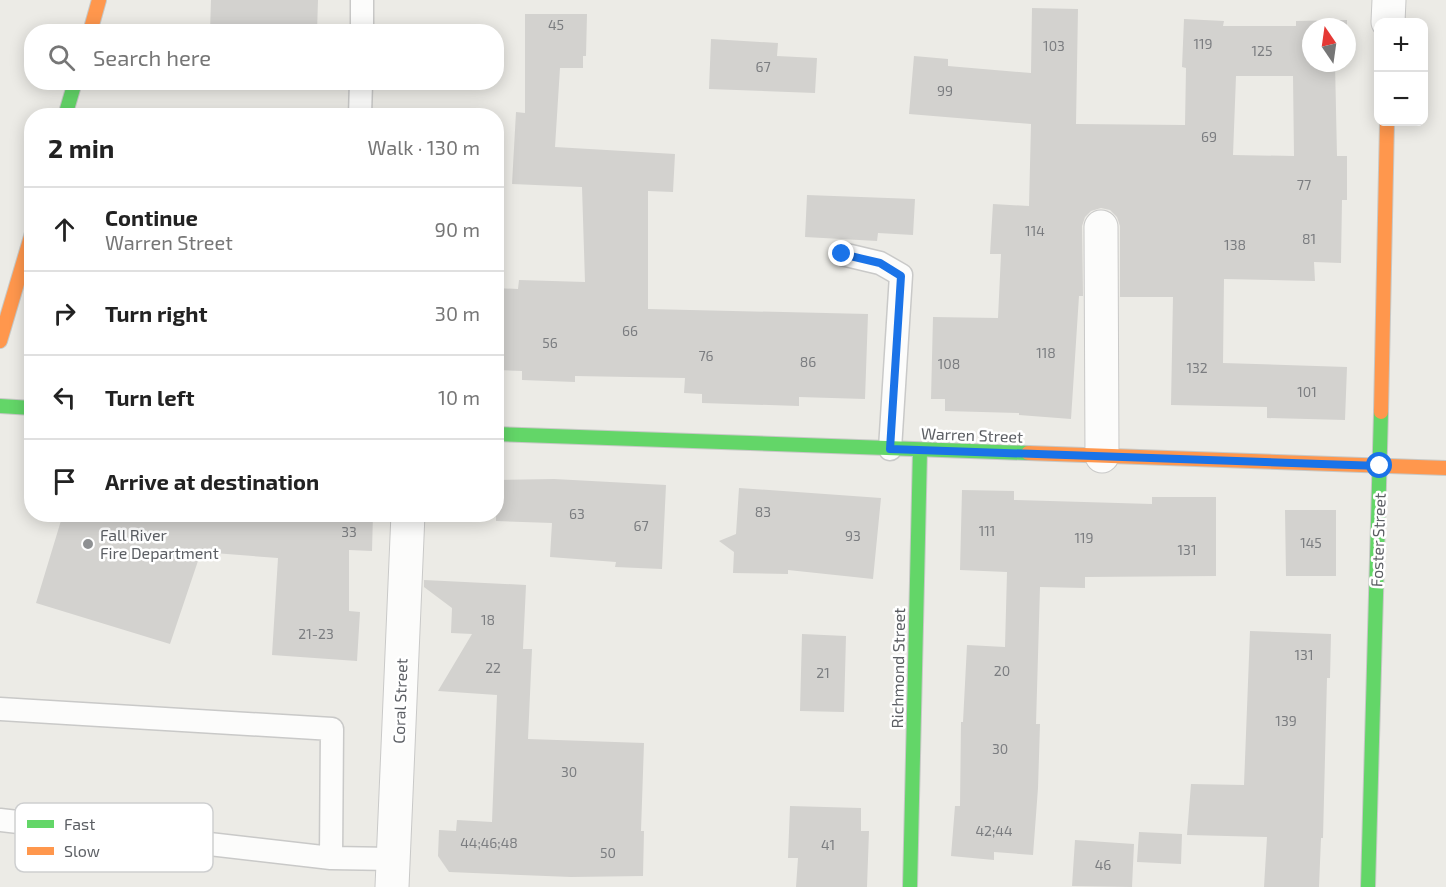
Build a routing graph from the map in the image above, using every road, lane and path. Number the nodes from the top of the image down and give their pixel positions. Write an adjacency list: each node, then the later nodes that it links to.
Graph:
1 (99, 0): 5 (street)
2 (362, 0): 6 (lane)
3 (1389, 0): 4 (street)
4 (1388, 18)
5 (92, 24)
6 (362, 24)
7 (73, 90): 9 (street)
8 (361, 90): 10 (lane)
9 (67, 108)
10 (360, 108)
11 (1387, 126): 22 (street, Foster Street)
12 (1101, 227): 21 (street)
13 (842, 254): 19 (lane)
14 (24, 260): 15 (street)
15 (0, 341)
16 (0, 406): 17 (street)
17 (24, 408)
18 (504, 434): 19 (street, Warren Street)
19 (890, 449): 20 (street, Warren Street)
20 (920, 450): 21 (street, Warren Street); 31 (street, Richmond Street)
21 (1102, 456): 22 (street, Warren Street)
22 (1380, 466): 23 (street, Warren Street); 32 (street, Foster Street)
23 (1446, 468)
24 (408, 522): 30 (street, Coral Street)
25 (0, 709): 29 (lane)
26 (0, 820): 27 (lane)
27 (15, 822)
28 (213, 844): 29 (lane)
29 (331, 858): 30 (lane)
30 (393, 873)
31 (910, 887)
32 (1368, 887)

